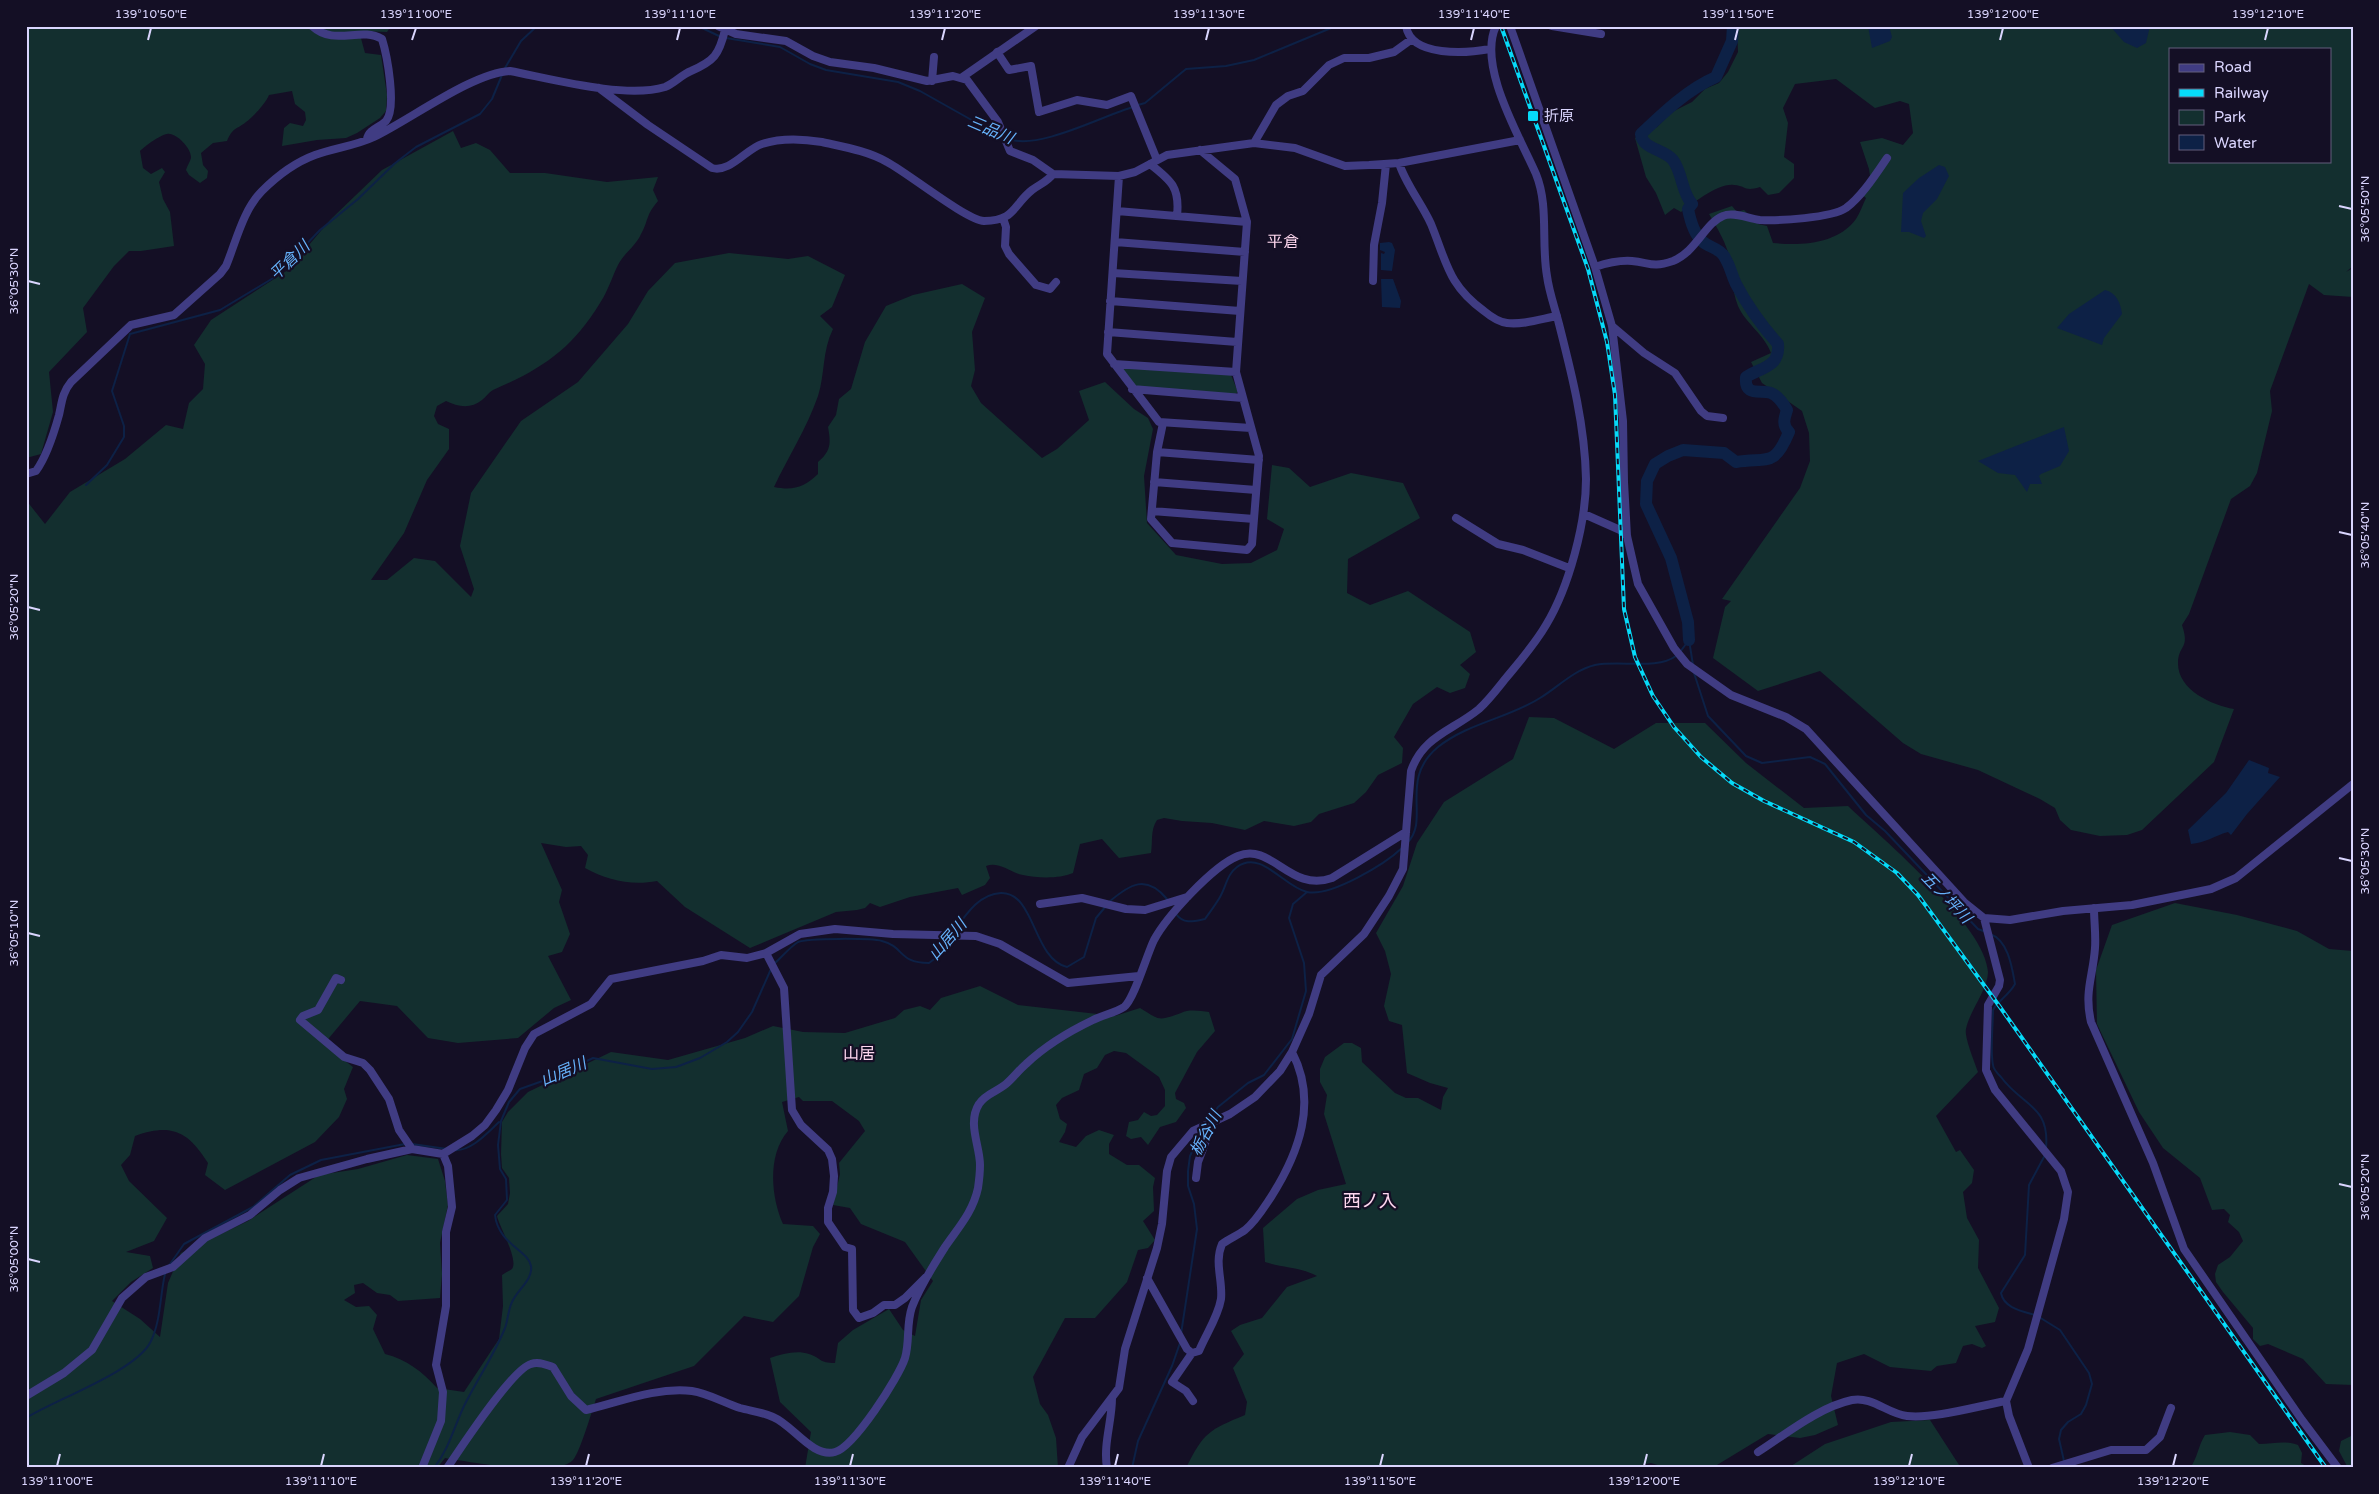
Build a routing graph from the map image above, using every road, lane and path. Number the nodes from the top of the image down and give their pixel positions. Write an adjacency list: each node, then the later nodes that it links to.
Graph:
1 (312, 26): 16 (street)
2 (1036, 26): 11 (street)
3 (1406, 26): 9 (street)
4 (1496, 26): 10 (street)
5 (1510, 26): 32 (street)
6 (1552, 26): 8 (street)
7 (722, 34): 14 (street); 15 (street)
8 (1601, 34)
9 (1412, 38): 10 (street); 18 (street)
10 (1490, 49): 17 (street)
11 (997, 52): 13 (street); 21 (street)
12 (934, 57): 14 (street)
13 (962, 78): 14 (street); 24 (street)
14 (932, 81)
15 (596, 86): 16 (street); 28 (street)
16 (367, 140): 52 (street)
17 (1520, 140): 22 (street); 39 (street)
18 (1254, 143): 19 (street); 23 (street)
19 (1200, 150): 21 (street); 29 (street)
20 (1887, 158): 32 (street)
21 (1154, 162): 25 (street); 27 (street)
22 (1399, 163): 23 (street); 39 (street)
23 (1386, 164): 34 (street)
24 (1052, 174): 25 (street); 28 (street)
25 (1120, 176): 26 (street)
26 (1118, 212): 27 (street); 30 (street)
27 (1177, 216): 29 (street)
28 (1003, 218): 35 (street)
29 (1247, 222): 31 (street)
30 (1115, 242): 31 (street); 33 (street)
31 (1245, 252): 36 (street)
32 (1595, 267): 40 (street)
33 (1113, 273): 36 (street); 37 (street)
34 (1372, 281)
35 (1056, 282)
36 (1242, 282): 38 (street)
37 (1110, 301): 38 (street); 41 (street)
38 (1240, 311): 42 (street)
39 (1557, 316): 56 (street)
40 (1612, 326): 47 (street); 59 (street)
41 (1108, 332): 42 (street); 43 (street)
42 (1237, 342): 44 (street)
43 (1114, 364): 44 (street); 45 (street)
44 (1236, 372): 46 (street)
45 (1132, 389): 46 (street); 48 (street)
46 (1243, 398): 49 (street)
47 (1723, 418)
48 (1164, 422): 49 (street); 50 (street)
49 (1251, 428): 51 (street)
50 (1157, 452): 51 (street); 53 (street)
51 (1259, 460): 54 (street)
52 (26, 474)
53 (1154, 482): 54 (street); 55 (street)
54 (1256, 490): 58 (street)
55 (1152, 511): 58 (street); 58 (street)
56 (1584, 514): 59 (street); 60 (street)
57 (1456, 518): 60 (street)
58 (1254, 519)
59 (1628, 536): 66 (street)
60 (1569, 568): 62 (street)
61 (2353, 784): 65 (street)
62 (1406, 832): 63 (street); 70 (street)
63 (1188, 897): 64 (street); 68 (street)
64 (1040, 904)
65 (2094, 908): 66 (street); 90 (street)
66 (1984, 921): 81 (street)
67 (766, 953): 68 (street); 73 (street); 75 (street)
68 (1139, 976): 75 (street)
69 (341, 980): 72 (street)
70 (1292, 1052): 71 (street); 77 (street)
71 (1213, 1122): 74 (street); 76 (street)
72 (412, 1149): 73 (street); 78 (street)
73 (443, 1154): 84 (street)
74 (1196, 1178)
75 (928, 1276): 85 (street)
76 (1147, 1278): 77 (street); 79 (street)
77 (1192, 1353): 80 (street)
78 (26, 1396)
79 (1112, 1398): 86 (street); 87 (street)
80 (1193, 1401)
81 (2006, 1401): 83 (street); 88 (street)
82 (2171, 1408): 89 (street)
83 (1758, 1452)
84 (422, 1468)
85 (447, 1468)
86 (1068, 1468)
87 (1107, 1468)
88 (2029, 1468)
89 (2052, 1468)
90 (2338, 1468)

